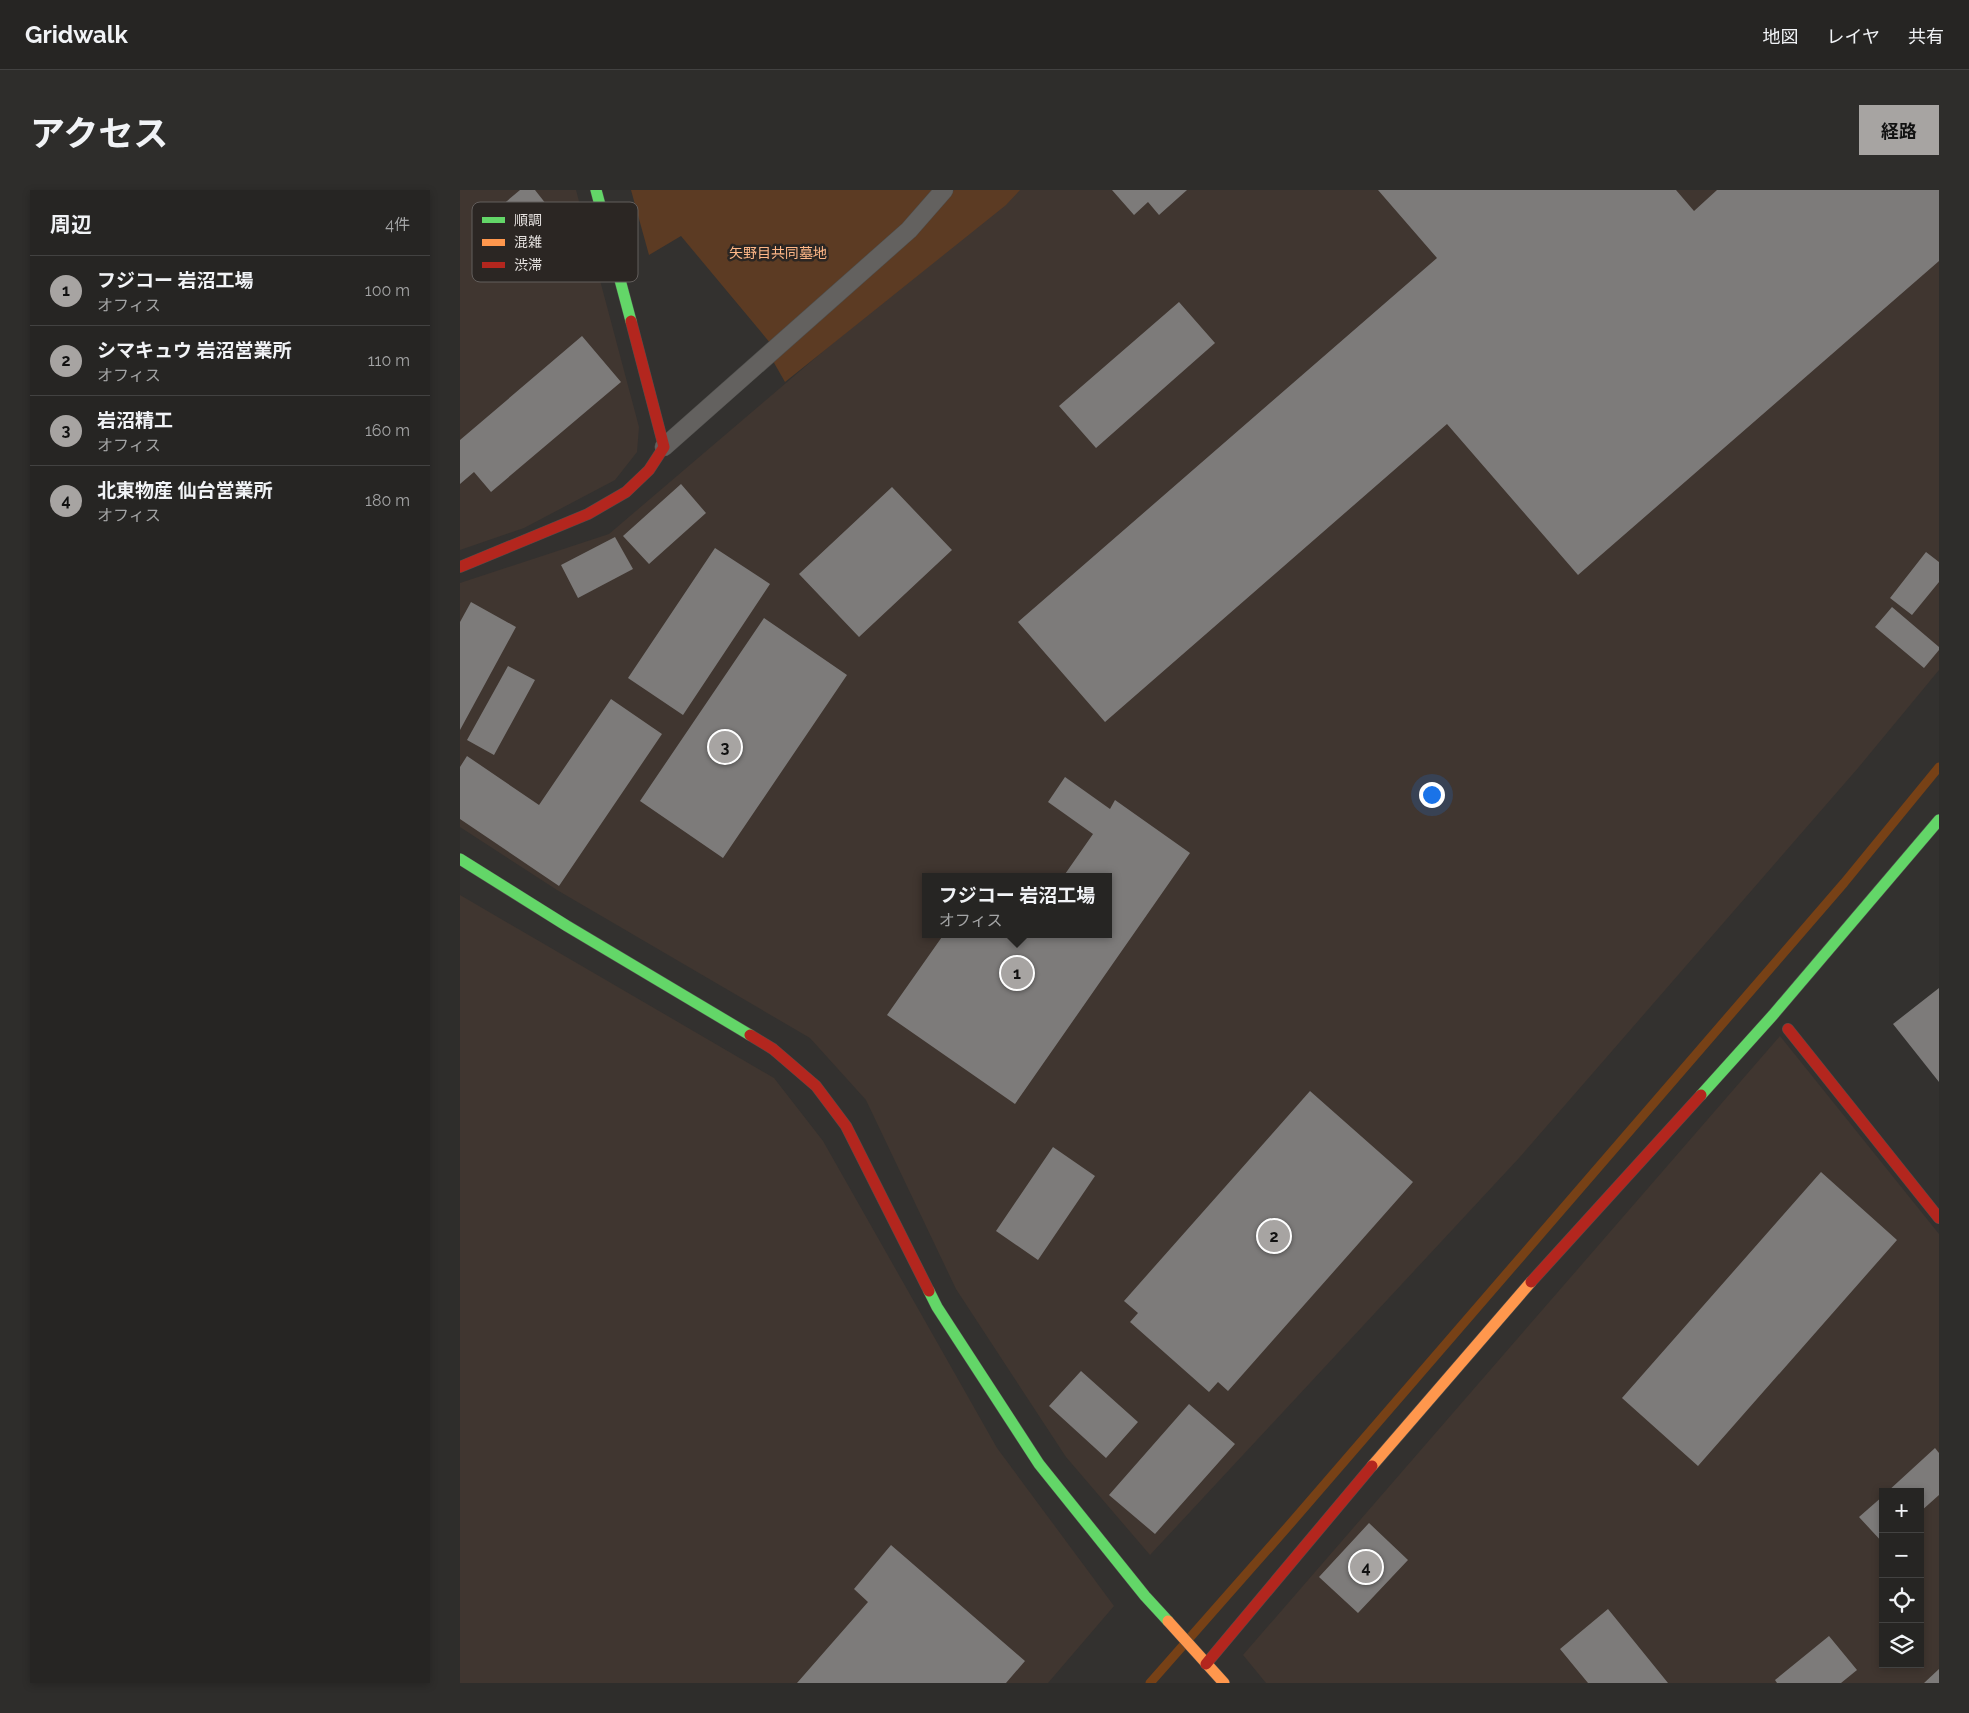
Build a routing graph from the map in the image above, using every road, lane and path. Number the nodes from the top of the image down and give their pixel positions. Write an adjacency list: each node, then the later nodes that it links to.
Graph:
1 (944, 190): 3 (lane)
2 (620, 282): 3 (street)
3 (664, 447): 4 (street)
4 (460, 566)
5 (1939, 820): 9 (street)
6 (460, 859): 9 (street)
7 (1788, 1029): 8 (street)
8 (1939, 1218)
9 (1203, 1660): 10 (street)
10 (1224, 1683)

